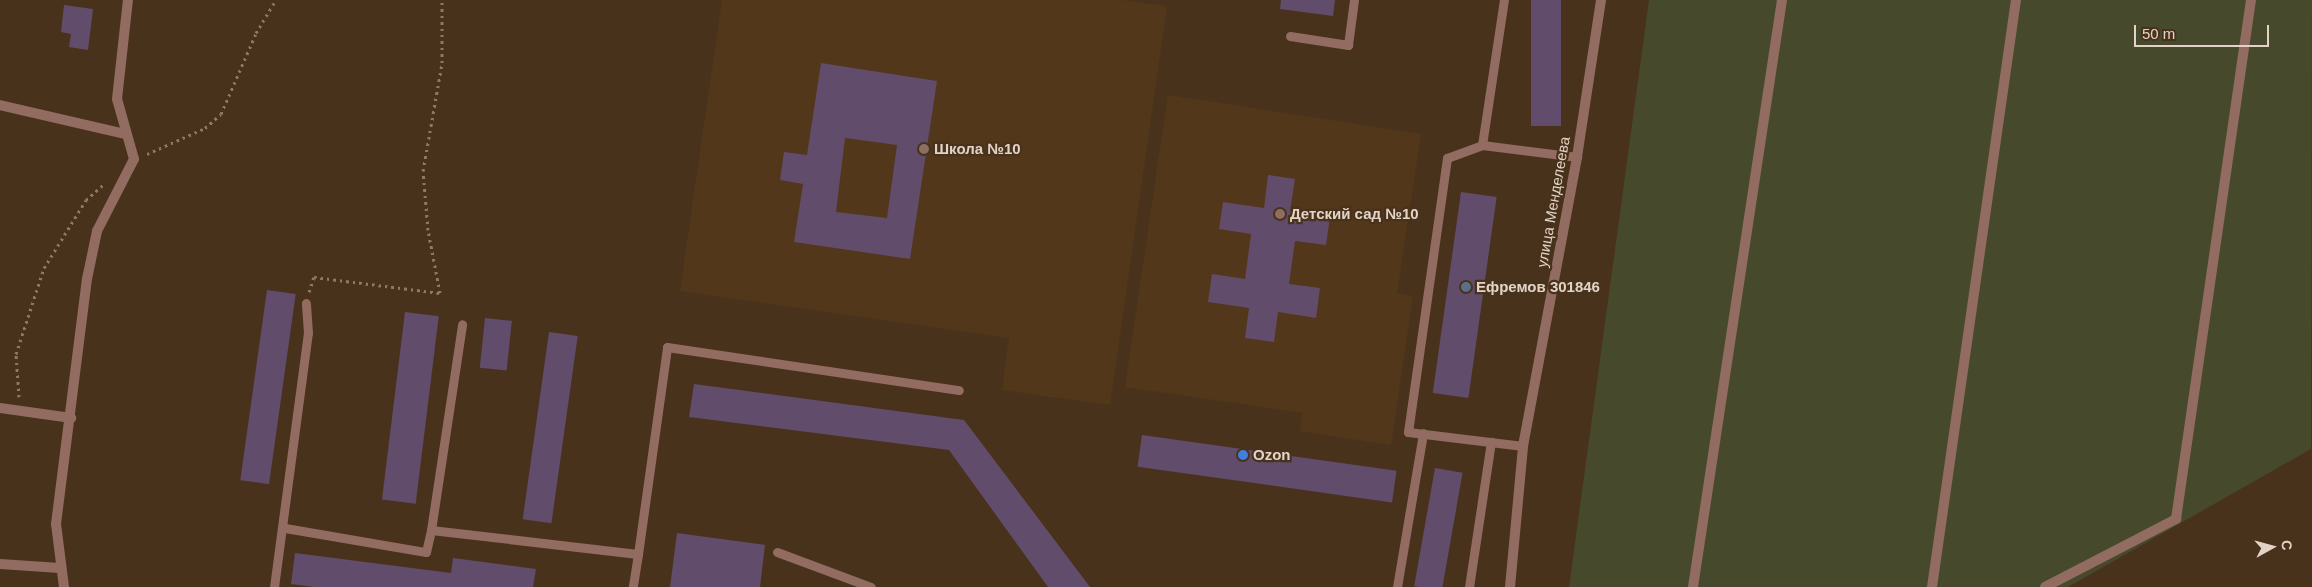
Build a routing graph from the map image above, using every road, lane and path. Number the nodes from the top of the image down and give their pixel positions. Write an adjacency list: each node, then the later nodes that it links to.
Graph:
1 (128, 0): 11 (street)
2 (442, 0): 14 (path)
3 (1354, 0): 9 (lane)
4 (1504, 0): 12 (lane)
5 (1601, 0): 13 (street, улица Менделеева)
6 (1782, 0): 35 (street)
7 (2016, 0): 36 (street)
8 (2251, 0): 37 (street)
9 (1290, 36)
10 (0, 105): 11 (street)
11 (126, 134): 18 (street)
12 (1482, 145): 13 (lane); 19 (lane)
13 (1577, 158): 21 (street, улица Менделеева)
14 (306, 303): 22 (lane)
15 (462, 324): 23 (lane)
16 (959, 390): 25 (lane)
17 (0, 408): 18 (street)
18 (71, 418): 27 (street)
19 (1423, 434): 20 (lane); 32 (lane)
20 (1491, 442): 21 (lane); 33 (lane)
21 (1523, 446): 34 (street, улица Менделеева)
22 (285, 528): 23 (lane); 29 (lane)
23 (431, 530): 25 (lane)
24 (777, 552): 31 (lane)
25 (638, 554): 30 (lane)
26 (0, 564): 27 (street)
27 (60, 568): 28 (street)
28 (64, 587)
29 (274, 587)
30 (633, 587)
31 (871, 587)
32 (1397, 587)
33 (1469, 587)
34 (1510, 587)
35 (1694, 587)
36 (1932, 587)
37 (2045, 587)

